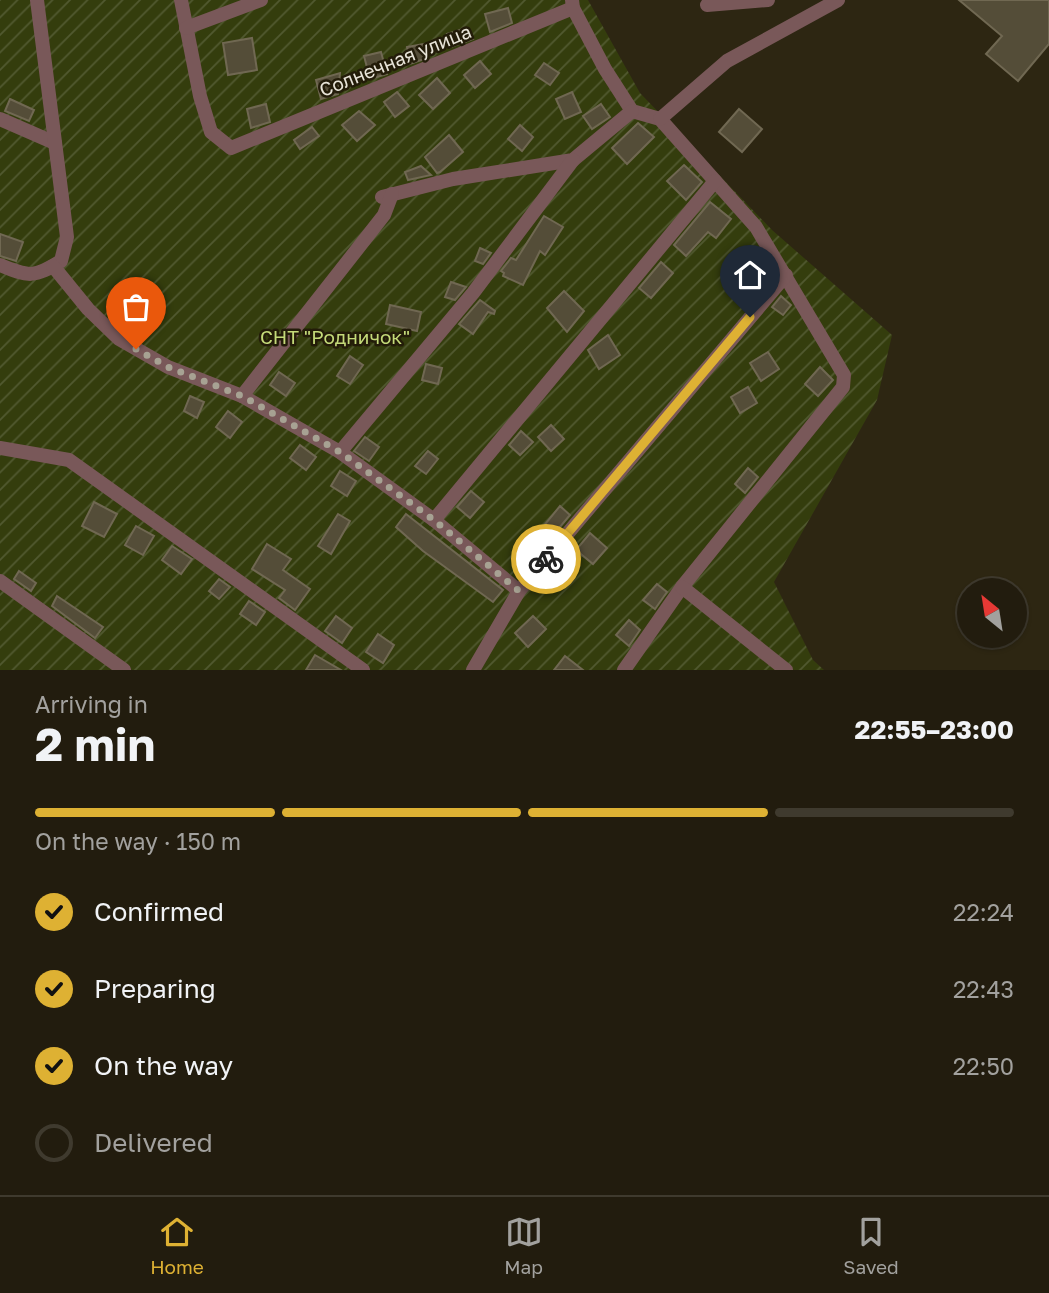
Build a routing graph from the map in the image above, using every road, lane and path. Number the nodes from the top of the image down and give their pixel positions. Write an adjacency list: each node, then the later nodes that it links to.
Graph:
1 (37, 0): 12 (lane)
2 (181, 0): 8 (lane)
3 (261, 0): 8 (lane)
4 (768, 0): 7 (lane)
5 (838, 0): 11 (lane)
6 (573, 4): 8 (lane, Солнечная улица); 9 (lane)
7 (707, 5)
8 (186, 28)
9 (632, 111): 11 (lane); 13 (lane)
10 (0, 118): 12 (lane)
11 (660, 120): 14 (lane)
12 (55, 143): 16 (lane)
13 (573, 160): 18 (lane); 20 (lane)
14 (715, 181): 17 (lane); 21 (lane)
15 (0, 265): 16 (lane)
16 (53, 266): 18 (lane)
17 (786, 275): 23 (lane); 24 (lane)
18 (242, 396): 20 (lane)
19 (0, 448): 26 (lane)
20 (340, 452): 21 (lane)
21 (434, 520): 24 (lane)
22 (0, 581): 25 (lane)
23 (682, 587): 28 (lane); 29 (lane)
24 (519, 591): 27 (lane)
25 (124, 670)
26 (363, 670)
27 (473, 670)
28 (624, 670)
29 (786, 670)

